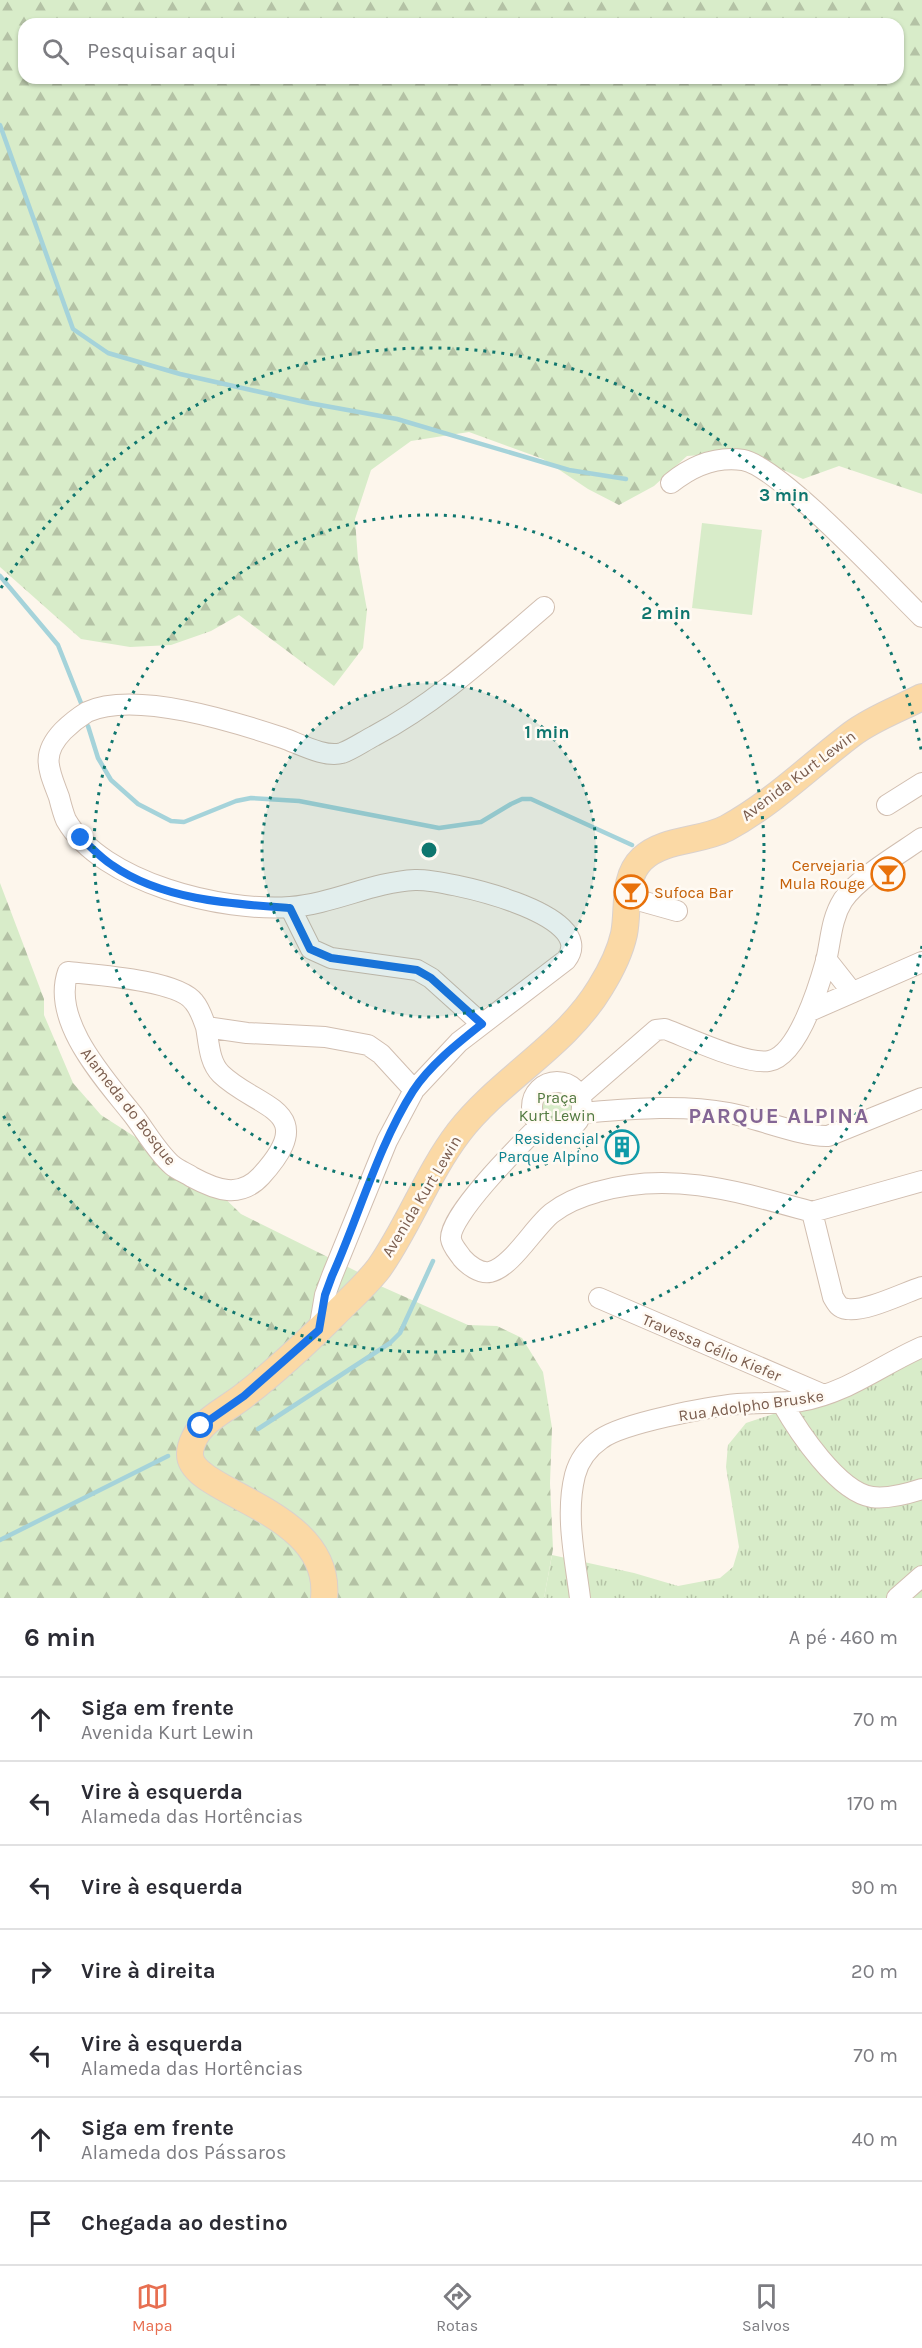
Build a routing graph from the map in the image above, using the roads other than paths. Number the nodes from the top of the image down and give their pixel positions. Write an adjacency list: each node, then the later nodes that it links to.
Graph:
1 (671, 483): 3 (street)
2 (544, 608): 9 (street)
3 (922, 617)
4 (922, 698): 8 (main road, Avenida Kurt Lewin)
5 (922, 783): 6 (street)
6 (888, 806)
7 (922, 838): 11 (street)
8 (627, 897): 10 (street); 17 (main road, Avenida Kurt Lewin)
9 (290, 908): 15 (street); 15 (street)
10 (677, 911)
11 (826, 959): 13 (street); 14 (street)
12 (922, 962): 13 (street)
13 (852, 992): 14 (street)
14 (810, 1011): 21 (street)
15 (482, 1024): 19 (street)
16 (206, 1027): 16 (street, Alameda do Bosque); 19 (street)
17 (534, 1061): 18 (street); 27 (main road, Avenida Kurt Lewin)
18 (551, 1082): 21 (street); 22 (street)
19 (414, 1090): 27 (street)
20 (922, 1098): 21 (street)
21 (580, 1104): 22 (street)
22 (540, 1125): 24 (street)
23 (922, 1181): 24 (street)
24 (812, 1212): 25 (street)
25 (922, 1287)
26 (599, 1298): 29 (street, Travessa Célio Kiefer)
27 (319, 1330): 33 (main road, Avenida Kurt Lewin)
28 (922, 1347): 29 (street, Rua Adolpho Bruske)
29 (824, 1395): 30 (street, Rua Adolpho Bruske)
30 (782, 1403): 31 (street); 34 (street, Rua Adolpho Bruske)
31 (922, 1489)
32 (922, 1576): 35 (street)
33 (324, 1598)
34 (580, 1598)
35 (897, 1598)

